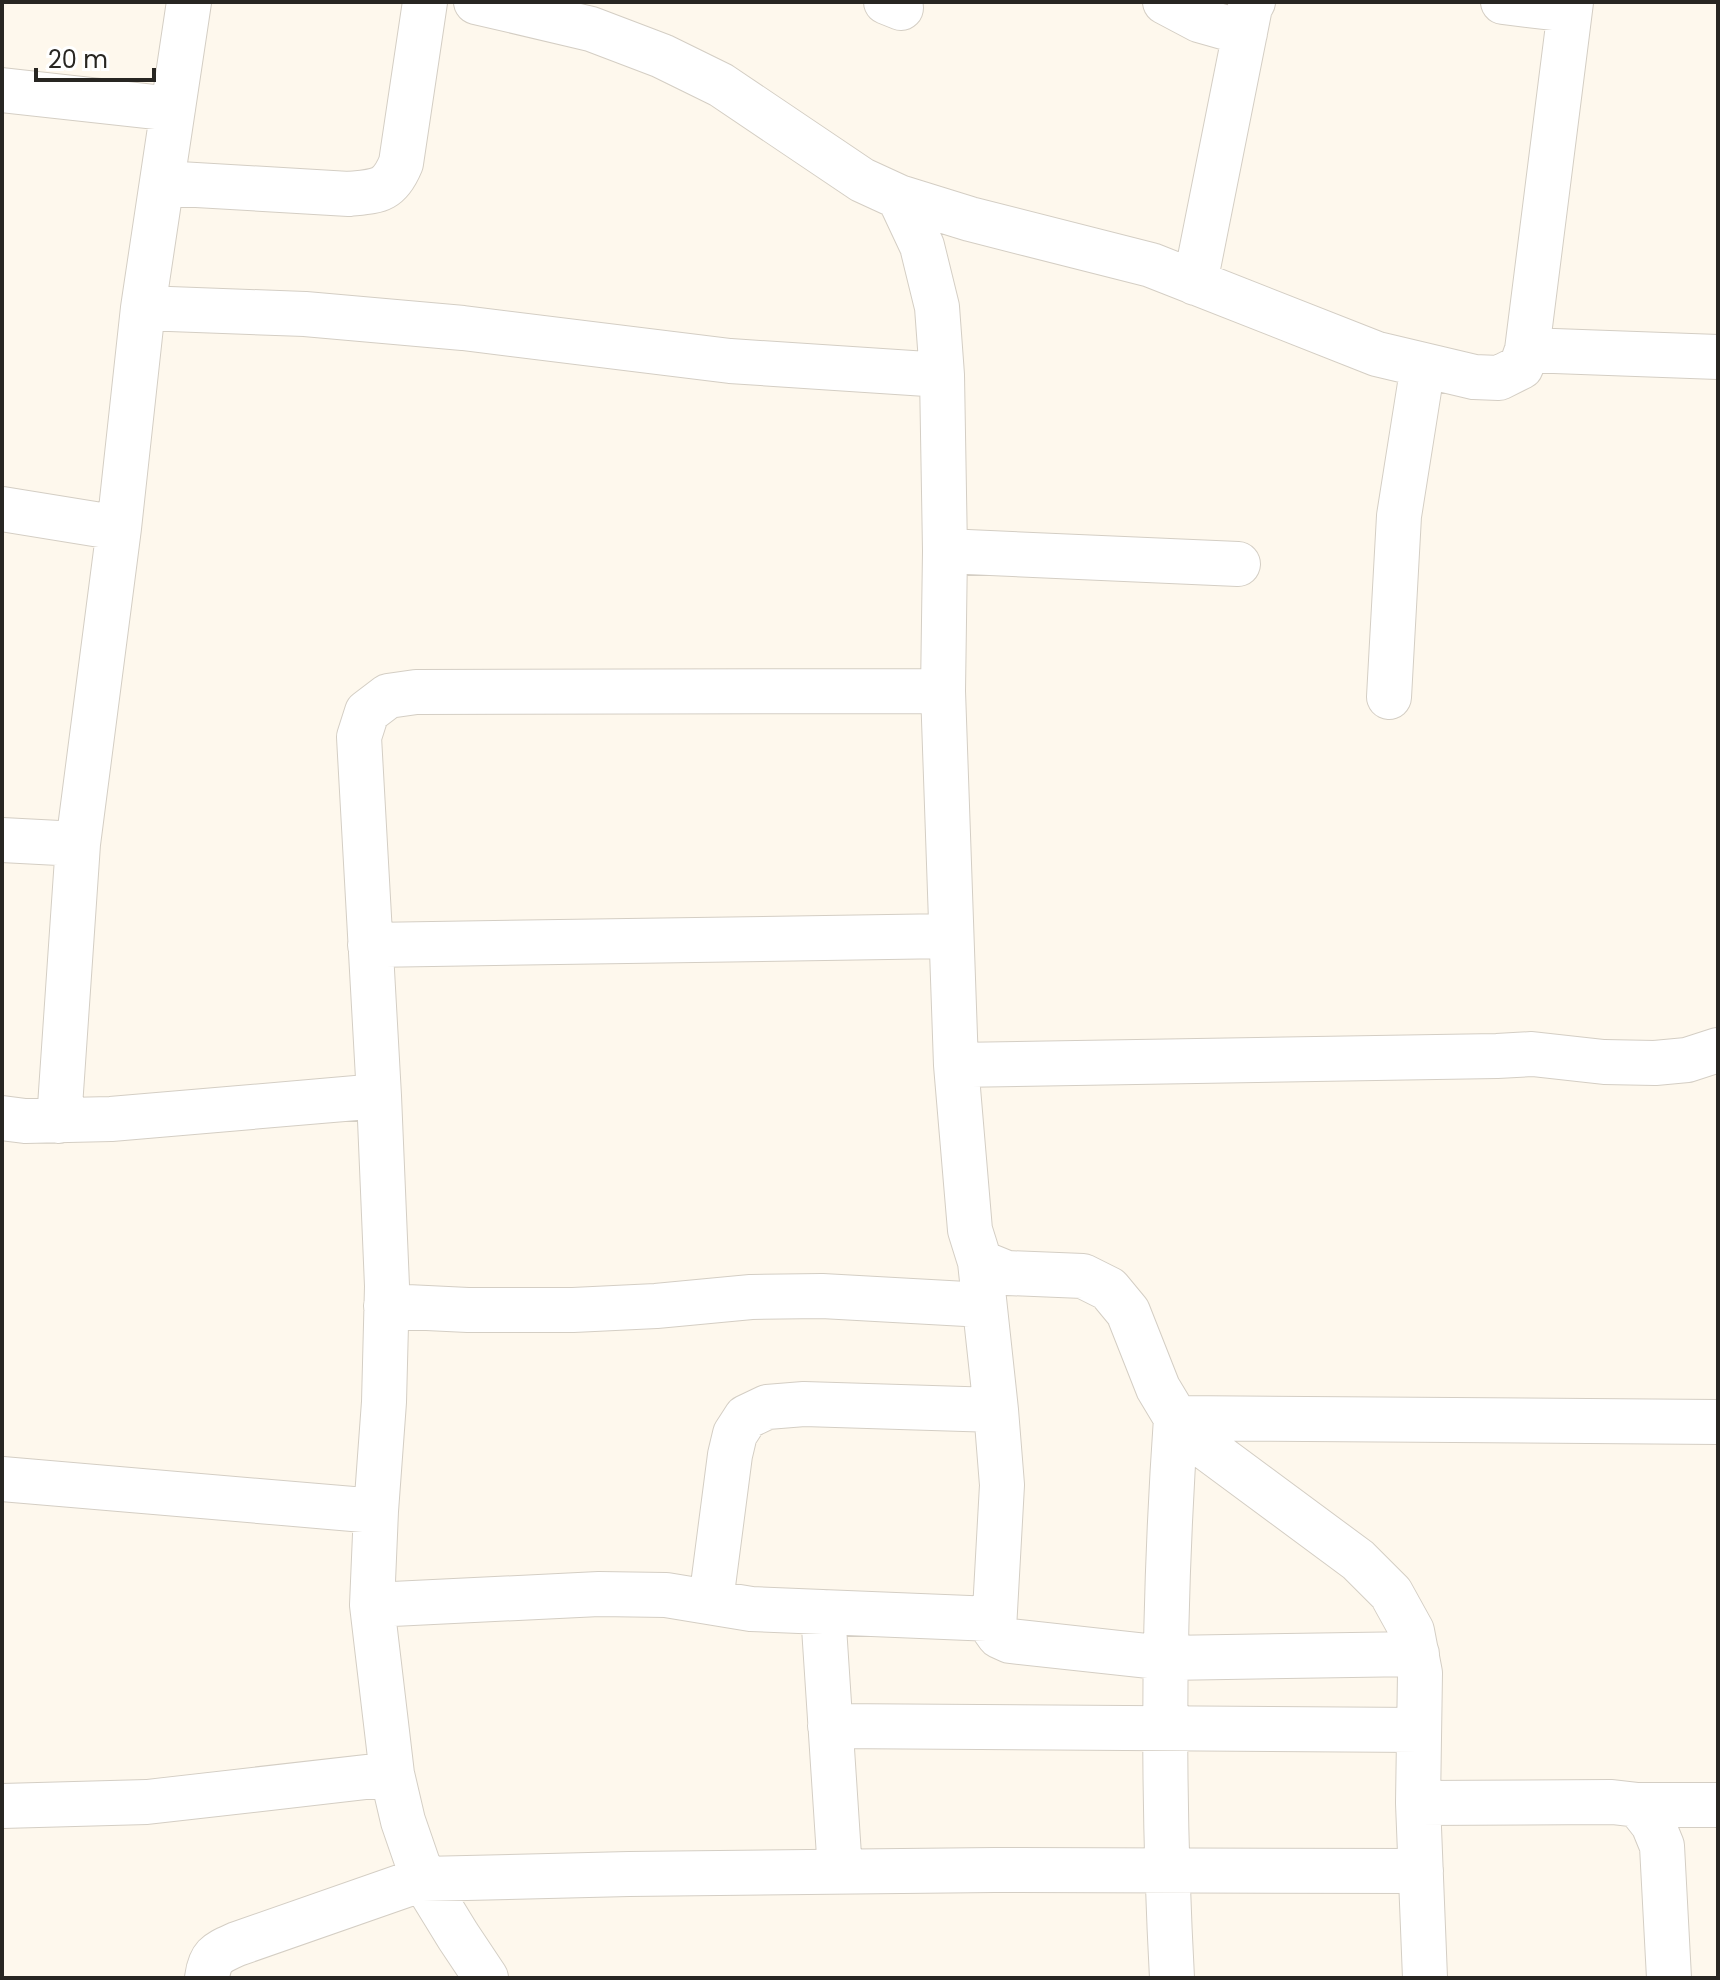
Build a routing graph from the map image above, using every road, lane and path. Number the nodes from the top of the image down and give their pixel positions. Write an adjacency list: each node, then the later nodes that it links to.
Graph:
1 (189, 2): 10 (street)
2 (425, 2): 11 (street)
3 (476, 2): 7 (street)
4 (1165, 2): 8 (street)
5 (1503, 2): 6 (street)
6 (1571, 6): 15 (street)
7 (592, 15): 12 (street)
8 (1249, 18): 13 (street)
9 (2, 90): 10 (street)
10 (173, 109): 11 (street)
11 (162, 183): 14 (street)
12 (899, 197): 13 (street); 18 (street)
13 (1195, 283): 17 (street)
14 (143, 308): 18 (street); 20 (street)
15 (1527, 350): 16 (street); 17 (street)
16 (1718, 357)
17 (1423, 365): 24 (street)
18 (942, 375): 21 (street)
19 (2, 509): 20 (street)
20 (119, 528): 26 (street)
21 (945, 551): 22 (street); 23 (street)
22 (1238, 564)
23 (943, 691): 27 (street); 28 (street)
24 (1389, 697)
25 (2, 840): 26 (street)
26 (78, 844): 33 (street)
27 (951, 936): 28 (street); 30 (street)
28 (370, 945): 31 (street)
29 (1718, 1050): 30 (street)
30 (956, 1065): 34 (street)
31 (379, 1096): 33 (street); 36 (street)
32 (2, 1118): 33 (street)
33 (59, 1121)
34 (980, 1262): 35 (street); 38 (street)
35 (984, 1305): 36 (street); 37 (street)
36 (386, 1306): 41 (street)
37 (996, 1410): 42 (street); 45 (street)
38 (1176, 1418): 39 (street); 46 (street); 47 (street)
39 (1718, 1422)
40 (2, 1479): 41 (street)
41 (376, 1511): 43 (street)
42 (711, 1601): 43 (street); 44 (street)
43 (372, 1605): 51 (street)
44 (823, 1612): 45 (street); 48 (street)
45 (993, 1619): 47 (street)
46 (1417, 1654): 47 (street); 50 (street)
47 (1166, 1658): 49 (street)
48 (830, 1726): 49 (street); 57 (street)
49 (1165, 1729): 50 (street); 56 (street)
50 (1419, 1730): 52 (street)
51 (392, 1774): 55 (street); 59 (street)
52 (1418, 1803): 53 (street); 58 (street)
53 (1638, 1805): 54 (street); 64 (street)
54 (1718, 1805)
55 (2, 1806)
56 (1166, 1870): 57 (street); 58 (street); 62 (street)
57 (840, 1871): 59 (street)
58 (1421, 1871): 63 (street)
59 (423, 1879): 60 (street); 61 (street)
60 (207, 1978)
61 (486, 1978)
62 (1172, 1978)
63 (1425, 1978)
64 (1669, 1978)

